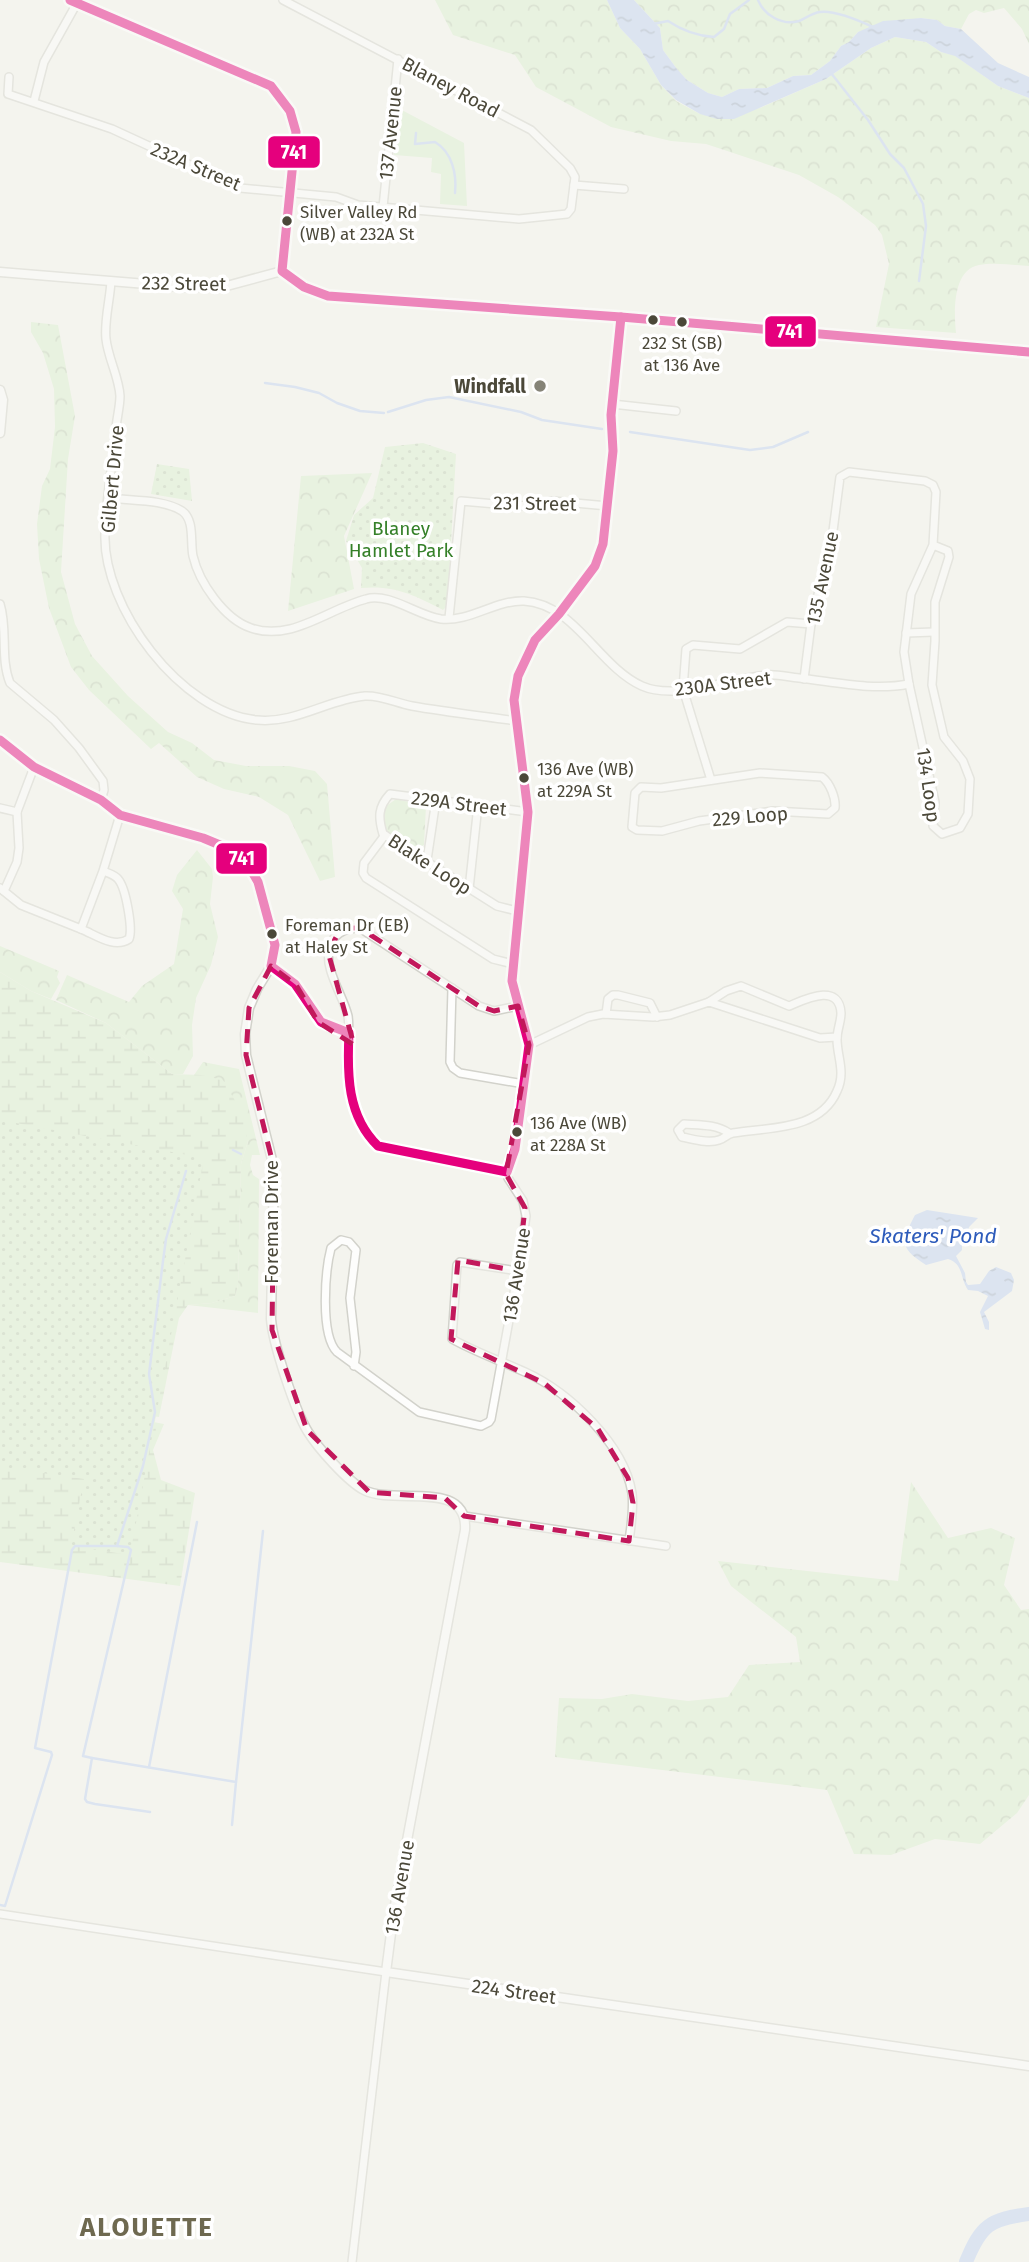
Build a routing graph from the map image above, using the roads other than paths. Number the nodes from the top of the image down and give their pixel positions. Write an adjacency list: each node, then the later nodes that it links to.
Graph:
1 (283, 0): 3 (street, Blaney Road)
2 (73, 2): 5 (street); 8 (street)
3 (398, 59): 6 (street, Blaney Road); 9 (street, 137 Avenue)
4 (9, 78): 5 (street, 232A Street)
5 (34, 102): 8 (street, 232A Street)
6 (574, 185): 7 (street); 9 (street, 232A Street)
7 (624, 189)
8 (291, 192): 9 (street, 232A Street); 10 (street)
9 (383, 207)
10 (282, 271): 12 (street, 232 Street); 13 (street)
11 (0, 272): 12 (street, 232 Street)
12 (111, 281): 20 (street, Gilbert Drive)
13 (621, 317): 14 (street); 16 (street)
14 (1029, 352)
15 (0, 390): 18 (street)
16 (612, 404): 17 (street); 21 (street)
17 (676, 411)
18 (0, 433)
19 (933, 485): 22 (street, 134 Loop); 26 (street, 135 Avenue)
20 (110, 498): 25 (street, 230A Street); 32 (street, Gilbert Drive)
21 (608, 506): 24 (street); 25 (street, 231 Street)
22 (933, 545): 27 (street, 134 Loop); 28 (street, 134 Loop)
23 (0, 604): 37 (street)
24 (559, 614): 25 (street, 230A Street); 31 (street, 230A Street); 32 (street)
25 (449, 618)
26 (811, 624): 29 (street, 135 Avenue); 31 (street)
27 (934, 632): 28 (street); 30 (street, 134 Loop)
28 (906, 633): 30 (street, 134 Loop)
29 (804, 678): 30 (street, 230A Street); 31 (street, 230A Street)
30 (909, 684)
31 (683, 689): 35 (street)
32 (517, 721): 42 (street)
33 (0, 740): 34 (street, Foreman Drive)
34 (34, 767): 37 (street, Foreman Drive); 41 (street)
35 (711, 779): 35 (street, 229 Loop)
36 (390, 794): 38 (street, 229A Street); 44 (street, Blake Loop)
37 (101, 800): 43 (street, Foreman Drive)
38 (436, 800): 39 (street, 229A Street); 45 (street)
39 (478, 805): 42 (street, 229A Street); 48 (street)
40 (0, 808): 41 (street)
41 (17, 812): 47 (street)
42 (528, 812): 49 (street)
43 (120, 815): 46 (street); 52 (street, Foreman Drive)
44 (385, 835): 45 (street, Blake Loop); 51 (street)
45 (427, 860): 48 (street, Blake Loop)
46 (103, 871): 50 (street); 50 (street)
47 (2, 889): 50 (street)
48 (469, 889): 49 (street, Blake Loop)
49 (517, 911): 51 (street)
50 (81, 929)
51 (513, 964): 55 (street)
52 (271, 966): 58 (street); 67 (street, Foreman Drive)
53 (452, 988): 55 (street); 58 (street); 61 (street)
54 (709, 1002): 57 (street); 59 (street); 59 (street)
55 (518, 1006): 60 (street)
56 (606, 1014): 57 (street); 57 (street); 60 (street)
57 (657, 1017)
58 (349, 1033): 63 (street)
59 (837, 1037): 62 (street)
60 (529, 1045): 61 (street)
61 (524, 1084): 63 (street)
62 (729, 1133): 62 (street)
63 (507, 1172): 64 (street, 136 Avenue)
64 (518, 1271): 65 (street, 136 Avenue); 65 (street)
65 (500, 1363): 66 (street, 136 Avenue); 68 (street)
66 (354, 1366): 66 (street)
67 (464, 1516): 68 (street, Foreman Drive); 71 (street, 136 Avenue)
68 (629, 1541): 69 (street, Foreman Drive)
69 (666, 1546)
70 (0, 1914): 71 (street, 224 Street)
71 (386, 1972): 72 (street, 224 Street); 73 (street, 136 Avenue)
72 (1029, 2066)
73 (352, 2262)

